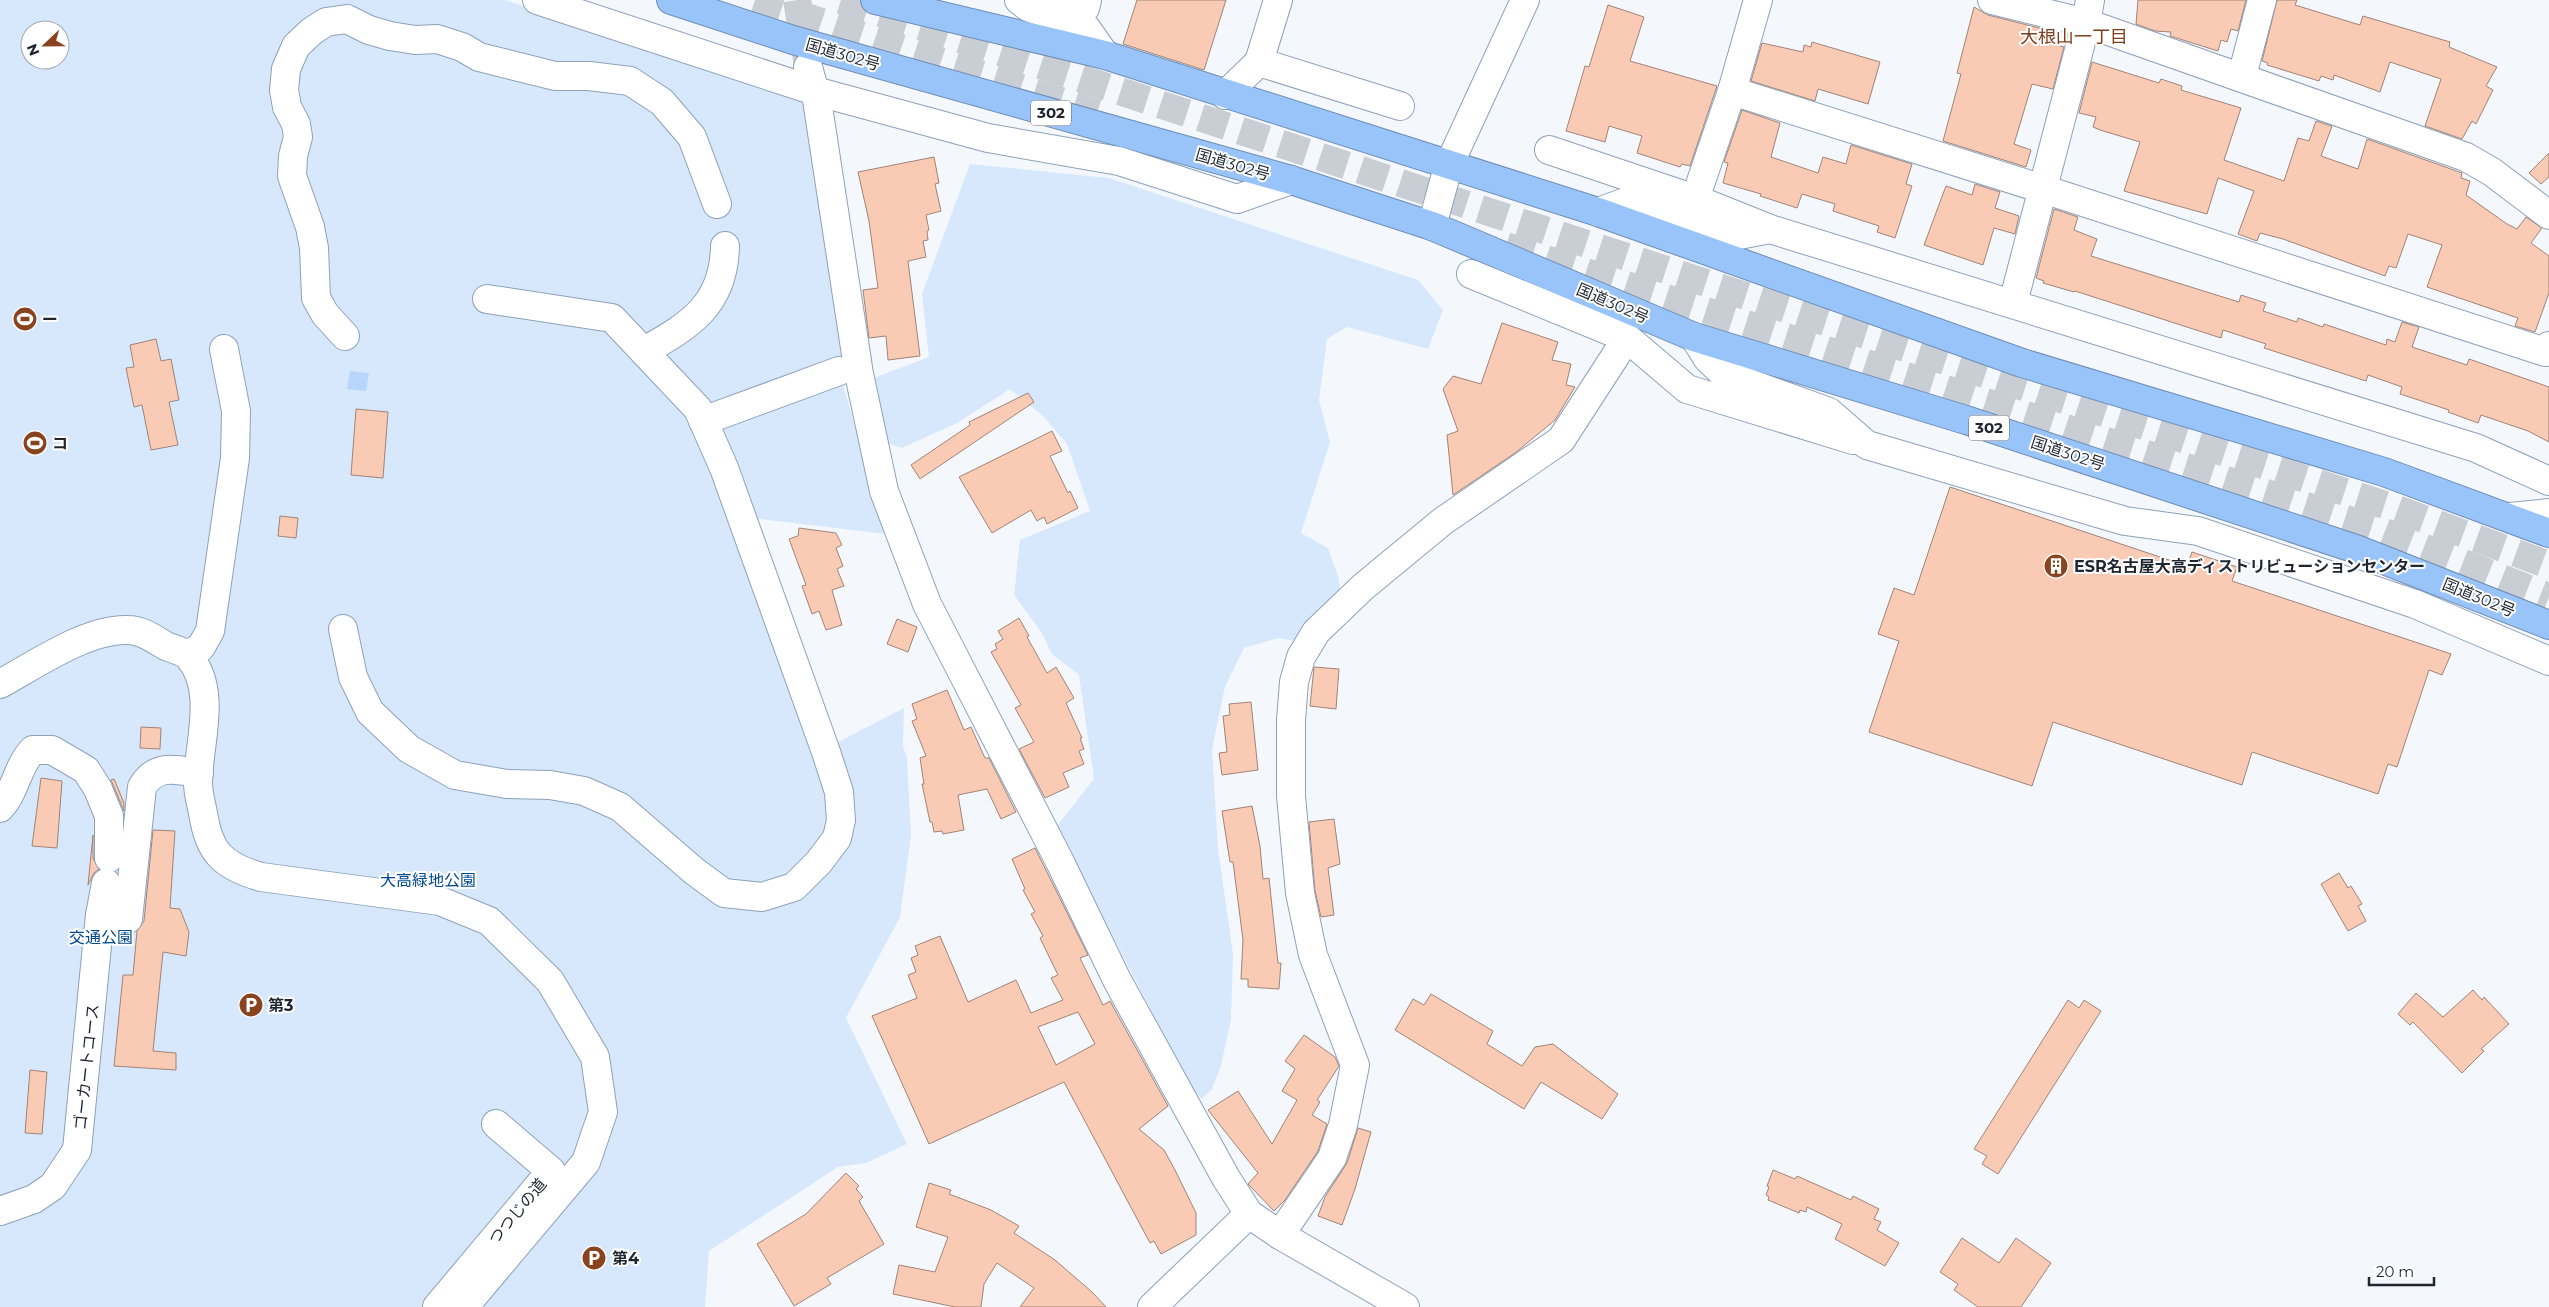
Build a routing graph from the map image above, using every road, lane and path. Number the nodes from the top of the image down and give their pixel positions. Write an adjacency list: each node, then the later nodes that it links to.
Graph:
1 (536, 0): 16 (street)
2 (670, 0): 22 (highway, 国道302号 / 302)
3 (875, 0): 13 (highway)
4 (1019, 0): 13 (street)
5 (1061, 0): 6 (street)
6 (1087, 0)
7 (1278, 0): 14 (street)
8 (1525, 0): 21 (street)
9 (1758, 0): 17 (street)
10 (1992, 0): 12 (street)
11 (2262, 0): 15 (street)
12 (2088, 12): 15 (street); 23 (street)
13 (1104, 55): 18 (highway)
14 (1258, 62): 18 (street); 19 (street)
15 (2242, 76): 27 (street)
16 (812, 79): 22 (street); 59 (street)
17 (1732, 91): 23 (street); 24 (street)
18 (1225, 95): 21 (highway)
19 (1400, 106)
20 (1549, 150): 24 (street)
21 (1448, 166): 26 (highway); 28 (street)
22 (1291, 180): 28 (highway, 国道302号 / 302)
23 (2043, 189): 33 (street); 37 (street)
24 (1695, 199): 29 (street)
25 (716, 204): 34 (street)
26 (1598, 212): 29 (street); 47 (highway)
27 (2549, 215)
28 (1432, 226): 35 (highway, 国道302号 / 302)
29 (1770, 229): 33 (street)
30 (725, 246): 39 (street)
31 (1471, 274): 36 (street)
32 (487, 299): 39 (street)
33 (2013, 303): 45 (street)
34 (345, 336)
35 (1694, 337): 41 (street); 49 (highway, 国道302号 / 302)
36 (1627, 338): 43 (street); 60 (street)
37 (2549, 346)
38 (224, 349): 51 (street)
39 (644, 351): 42 (street)
40 (839, 371): 42 (street)
41 (1784, 394): 43 (street); 44 (street)
42 (703, 420): 50 (street)
43 (1800, 423): 44 (street)
44 (1866, 445): 52 (street)
45 (2549, 481)
46 (2549, 513): 47 (street)
47 (2510, 517): 48 (highway)
48 (2549, 532)
49 (2549, 626)
50 (343, 630)
51 (188, 656): 53 (street); 54 (street)
52 (2549, 661)
53 (0, 684)
54 (199, 773): 56 (street); 63 (street)
55 (0, 808): 56 (street, ゴーカートコース)
56 (100, 915): 58 (street, ゴーカートコース)
57 (496, 1124): 62 (street, つつじの道)
58 (0, 1211)
59 (1249, 1214): 60 (street); 61 (street)
60 (1280, 1235): 64 (street)
61 (1153, 1306)
62 (437, 1307)
63 (464, 1307)
64 (1405, 1307)

